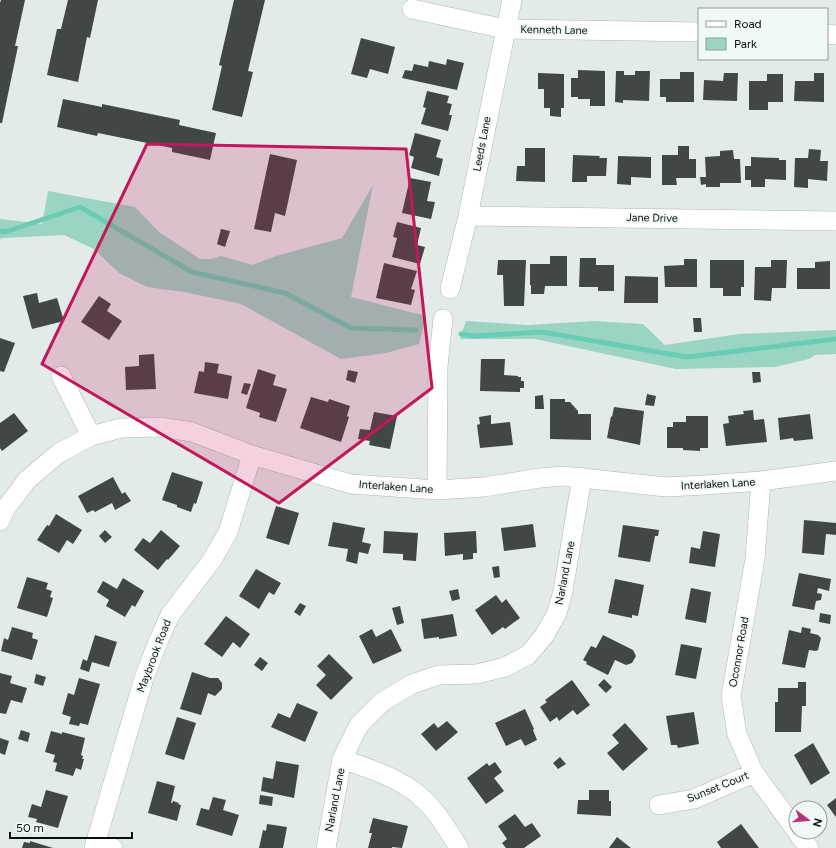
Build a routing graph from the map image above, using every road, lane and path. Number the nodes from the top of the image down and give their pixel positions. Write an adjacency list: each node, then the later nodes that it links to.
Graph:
1 (512, 0): 3 (street, Leeds Lane)
2 (412, 9): 3 (street, Kenneth Lane)
3 (505, 30): 4 (street, Kenneth Lane); 5 (street, Leeds Lane)
4 (698, 32)
5 (468, 216): 6 (street, Jane Drive); 7 (street, Leeds Lane)
6 (836, 221)
7 (450, 288)
8 (443, 319): 15 (street)
9 (62, 376): 10 (street)
10 (91, 436): 11 (street, Interlaken Lane); 16 (street, Interlaken Lane)
11 (252, 456): 15 (street, Interlaken Lane); 21 (street, Maybrook Road)
12 (836, 471): 14 (street, Interlaken Lane)
13 (582, 477): 14 (street, Interlaken Lane); 15 (street, Interlaken Lane); 17 (street, Narland Lane)
14 (761, 482): 18 (street, Oconnor Road)
15 (437, 490)
16 (0, 521)
17 (342, 759): 23 (street, Narland Lane); 24 (street)
18 (754, 773): 19 (street, Sunset Court); 20 (street, Oconnor Road)
19 (659, 805)
20 (788, 819)
21 (94, 846): 22 (street)
22 (113, 848)
23 (326, 848)
24 (459, 848)

